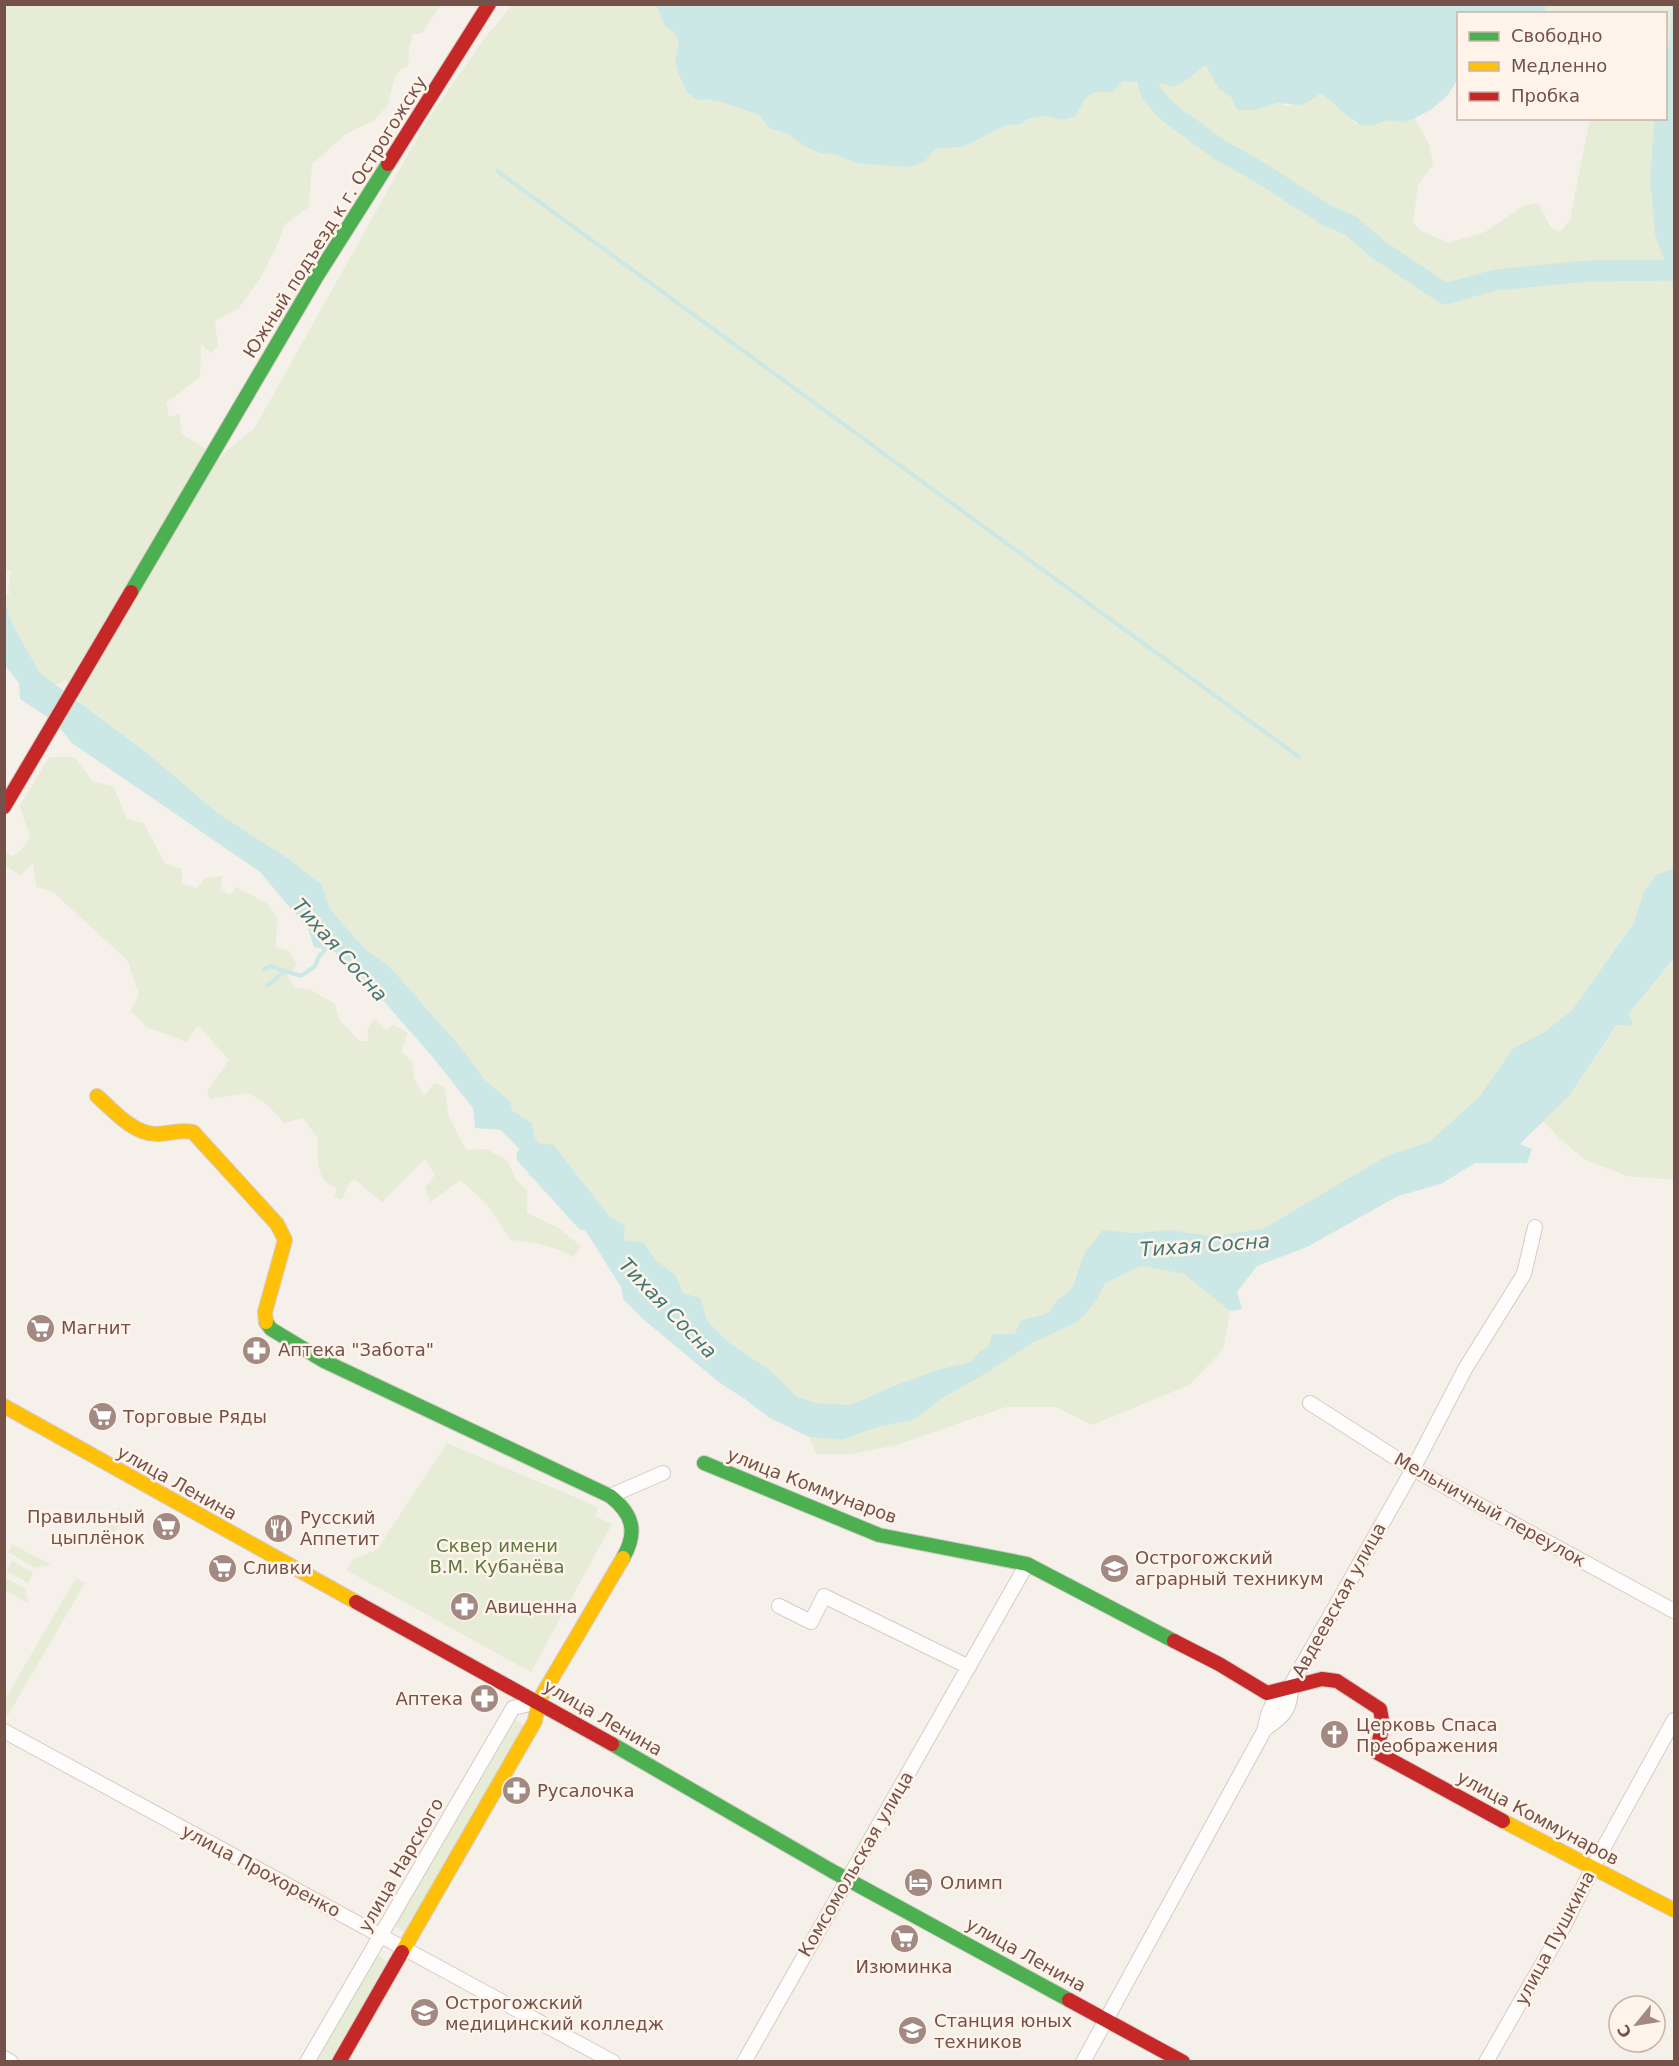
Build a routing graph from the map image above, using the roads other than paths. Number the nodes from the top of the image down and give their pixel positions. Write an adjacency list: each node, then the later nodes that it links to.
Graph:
1 (489, 4): 2 (street, Южный подъезд к г. Острогожску)
2 (4, 807)
3 (97, 1096): 10 (street)
4 (1535, 1227): 8 (street, Авдеевская улица)
5 (1310, 1403): 8 (street, Мельничный переулок)
6 (4, 1406): 16 (street, улица Ленина)
7 (704, 1463): 11 (street, улица Коммунаров)
8 (1413, 1469): 13 (street, Мельничный переулок); 15 (street, Авдеевская улица)
9 (663, 1473): 10 (street)
10 (610, 1496): 16 (street)
11 (1028, 1564): 14 (street, Комсомольская улица); 15 (street, улица Коммунаров)
12 (779, 1606): 14 (street)
13 (1674, 1611)
14 (969, 1667): 20 (street, Комсомольская улица)
15 (1291, 1686): 19 (street, улица Коммунаров); 24 (street, Авдеевская улица)
16 (538, 1702): 20 (street, улица Ленина); 22 (street, улица Нарского); 23 (street)
17 (1674, 1720): 19 (street, улица Пушкина)
18 (6, 1736): 22 (street, улица Прохоренко)
19 (1593, 1867): 21 (street, улица Коммунаров); 33 (street, улица Пушкина)
20 (848, 1879): 24 (street, улица Ленина); 30 (street, Комсомольская улица)
21 (1674, 1910)
22 (380, 1935): 23 (street, улица Прохоренко); 27 (street, улица Нарского)
23 (403, 1948): 28 (street); 29 (street, улица Прохоренко)
24 (1107, 2019): 31 (street, Авдеевская улица); 32 (street, улица Ленина)
25 (4, 2058): 26 (street)
26 (11, 2061)
27 (308, 2061)
28 (339, 2061)
29 (613, 2061)
30 (744, 2061)
31 (1083, 2061)
32 (1183, 2061)
33 (1486, 2061)

